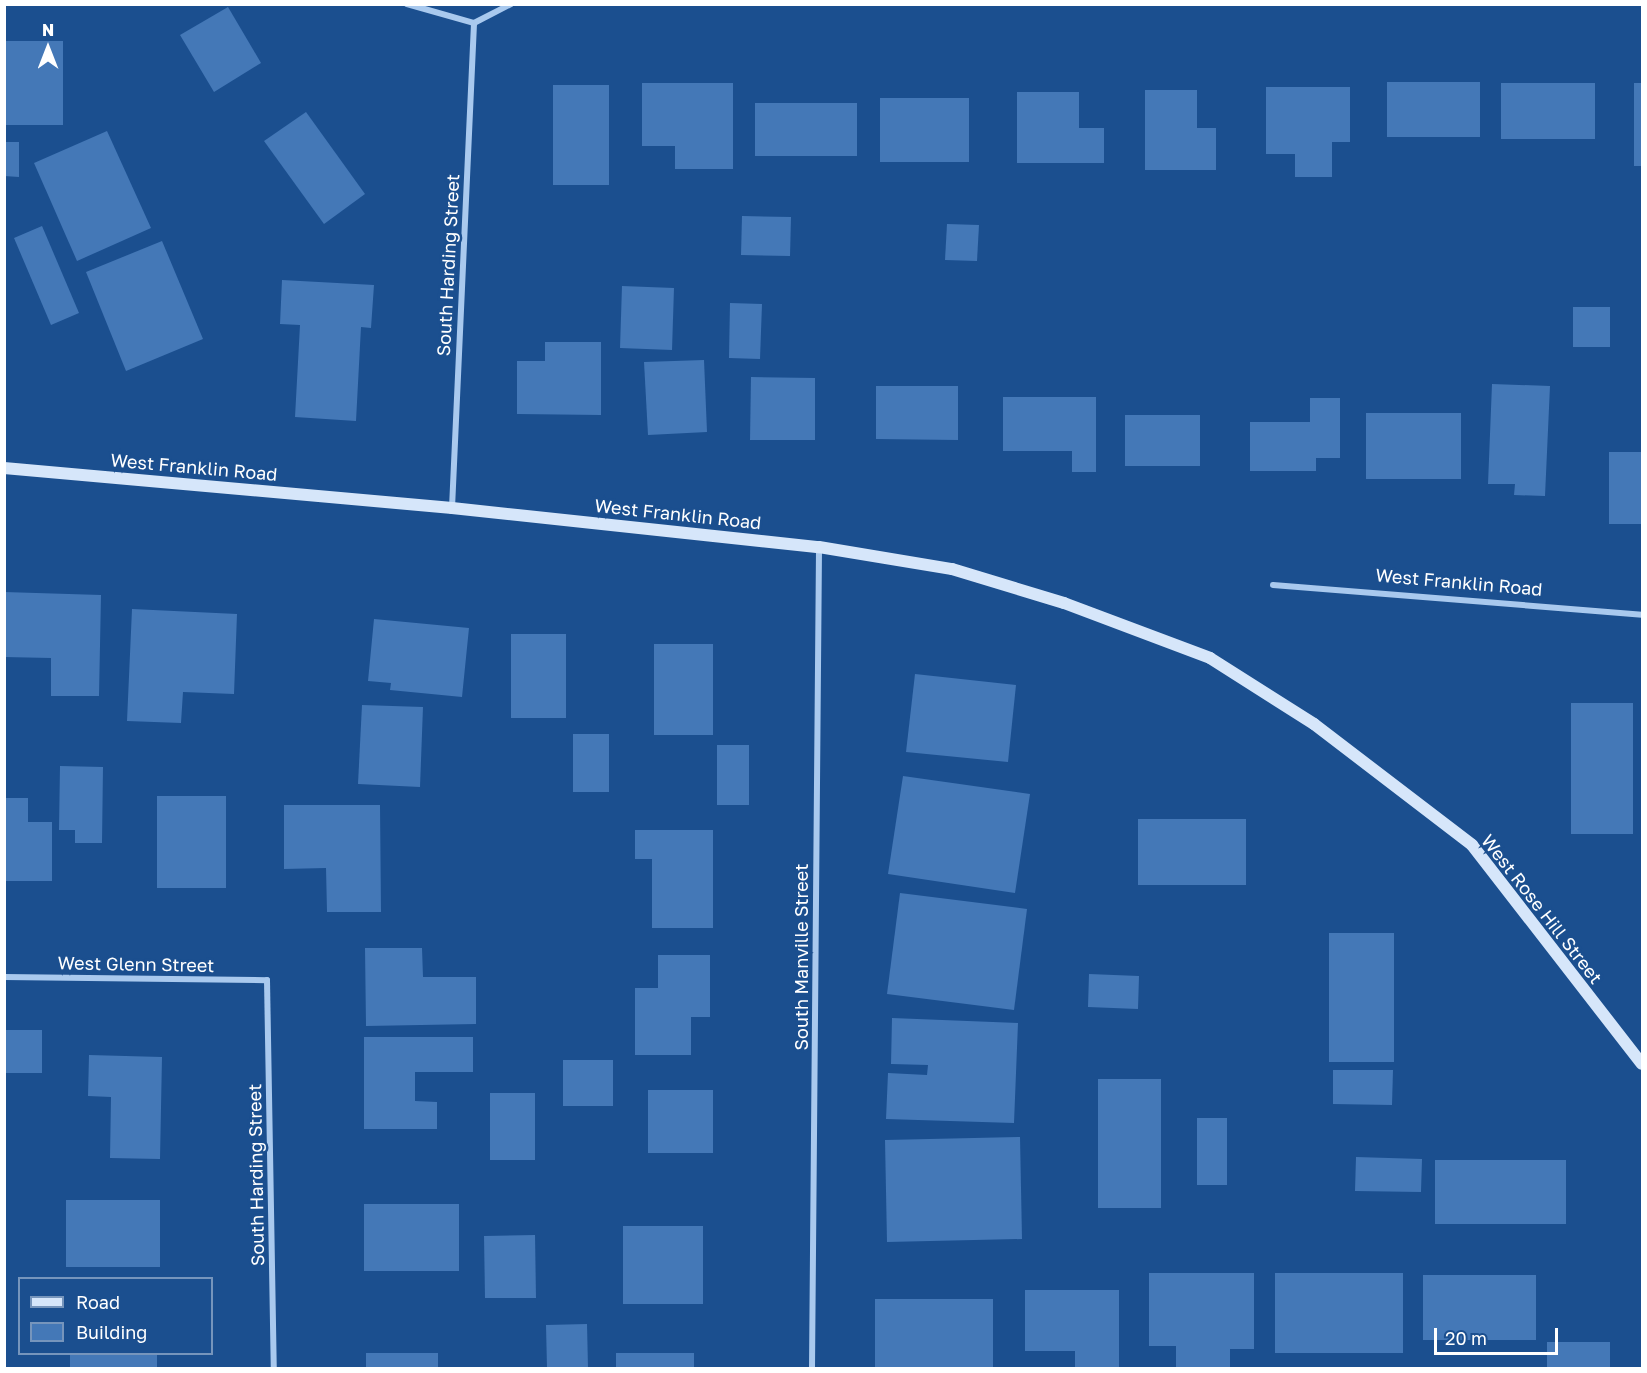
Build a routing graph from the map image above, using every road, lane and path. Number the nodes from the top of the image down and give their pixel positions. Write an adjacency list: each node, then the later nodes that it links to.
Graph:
1 (407, 4): 3 (street)
2 (511, 4): 3 (street)
3 (474, 23): 5 (street, South Harding Street)
4 (4, 468): 5 (street, West Franklin Road)
5 (452, 508): 6 (street, West Franklin Road)
6 (819, 547): 9 (street, West Franklin Road); 14 (street, South Manville Street)
7 (1273, 585): 8 (street, West Franklin Road)
8 (1642, 615)
9 (1314, 724): 12 (street, West Rose Hill Street)
10 (4, 977): 11 (street, West Glenn Street)
11 (267, 980): 13 (street, South Harding Street)
12 (1642, 1064)
13 (274, 1368)
14 (812, 1368)

